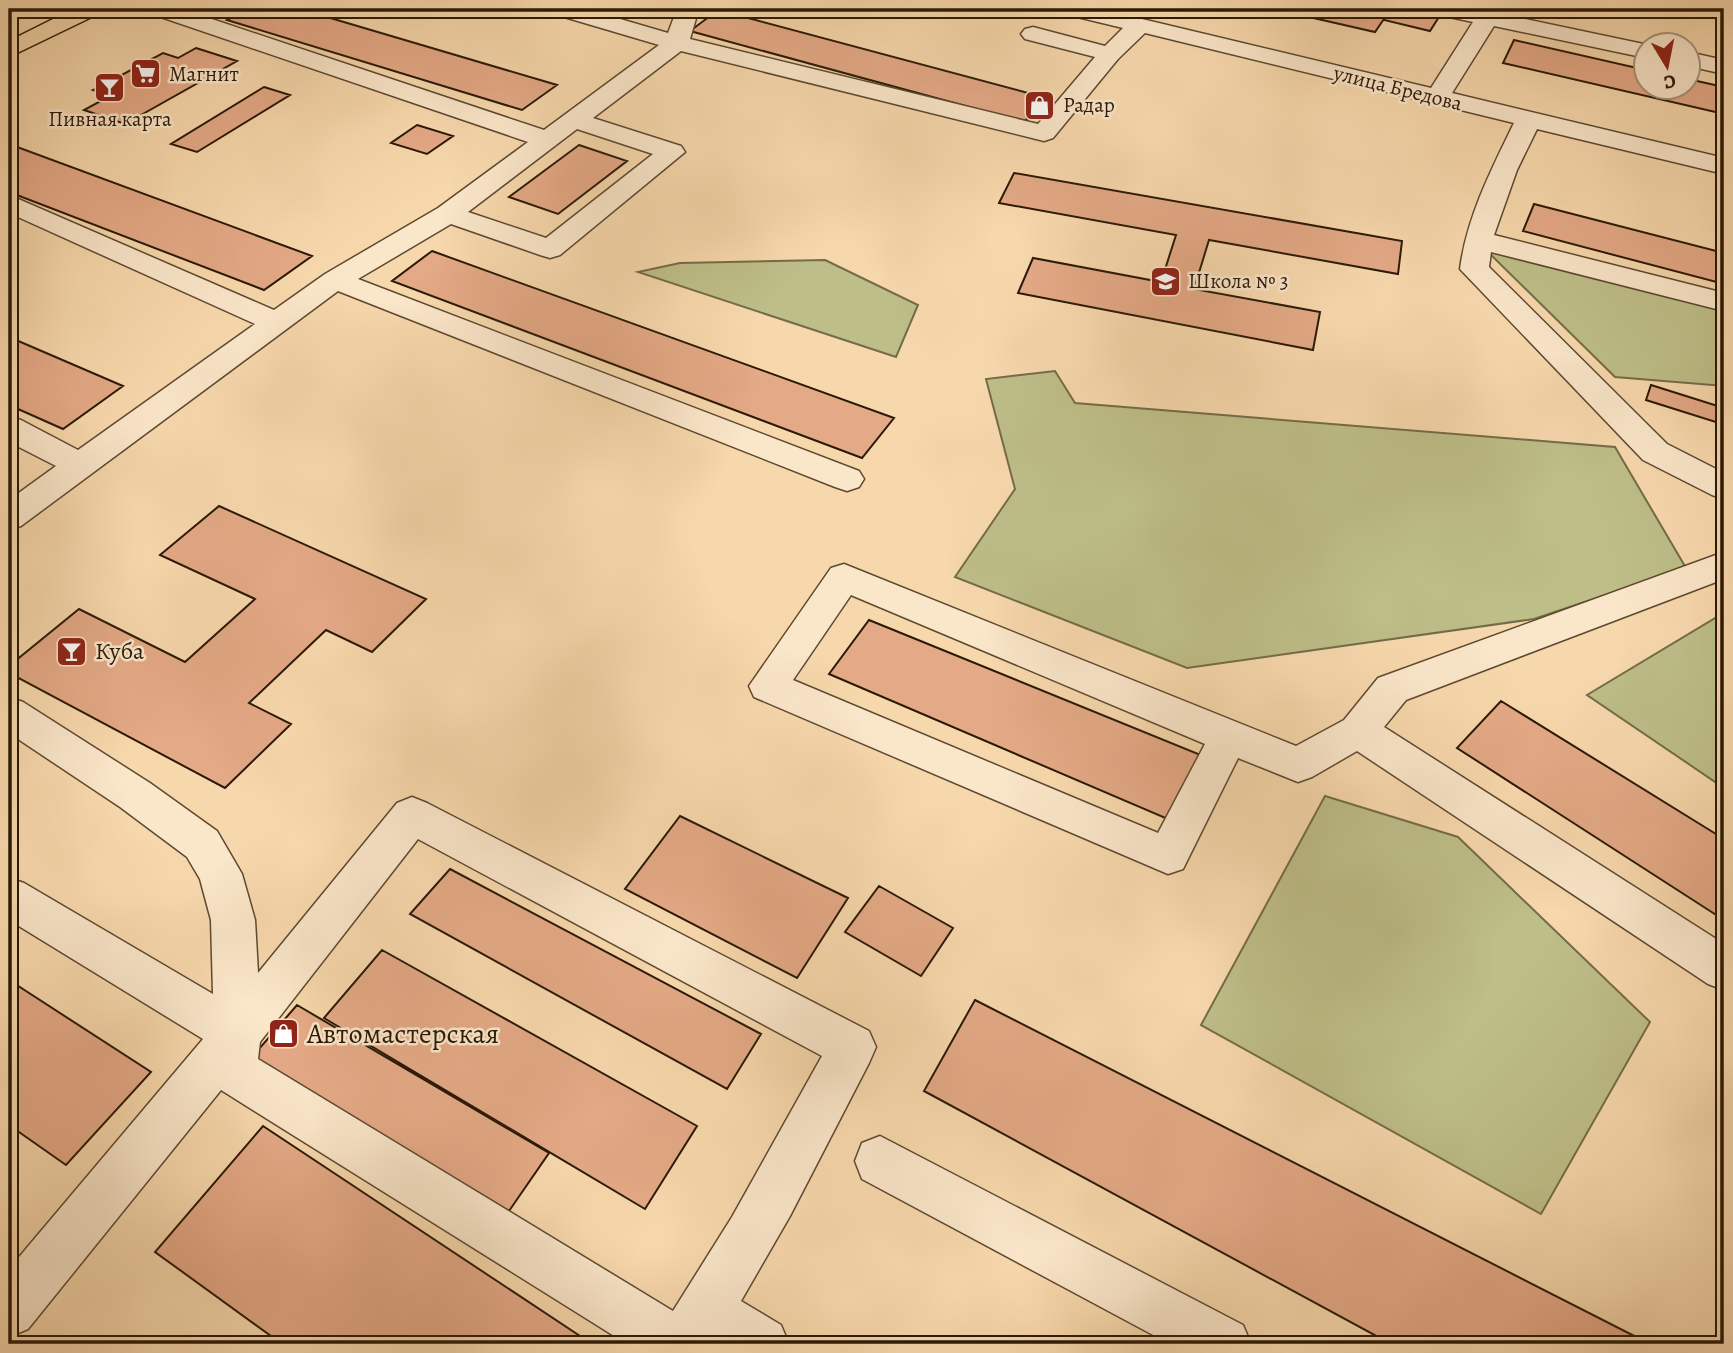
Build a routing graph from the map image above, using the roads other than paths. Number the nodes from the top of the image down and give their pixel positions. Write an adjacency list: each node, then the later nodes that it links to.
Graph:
1 (90, 9): 12 (main road)
2 (160, 9): 19 (street)
3 (562, 9): 10 (street)
4 (690, 9): 10 (street)
5 (1073, 9): 8 (street, улица Бредова)
6 (1443, 9): 7 (street)
7 (1489, 14): 11 (street); 16 (street)
8 (1140, 25): 13 (street); 16 (street, улица Бредова)
9 (1033, 34): 13 (street)
10 (677, 43): 13 (street); 18 (street)
11 (1632, 48)
12 (9, 50)
13 (1110, 54)
14 (1702, 63): 15 (street)
15 (1724, 67)
16 (1437, 97): 17 (street, улица Бредова)
17 (1529, 119): 20 (street, улица Бредова); 23 (street)
18 (574, 120): 19 (street); 22 (street)
19 (548, 139): 22 (street)
20 (1724, 166)
21 (9, 203): 26 (street)
22 (449, 214): 24 (street)
23 (1479, 240): 25 (street); 30 (street)
24 (335, 280): 26 (street); 29 (street)
25 (1724, 302)
26 (276, 322): 28 (street)
27 (9, 428): 28 (street)
28 (80, 465): 31 (street)
29 (847, 479)
30 (1724, 487)
31 (9, 517)
32 (1724, 565): 34 (street)
33 (9, 713): 38 (street)
34 (1358, 731): 35 (street); 37 (street)
35 (1228, 738): 35 (street)
36 (9, 897): 38 (street)
37 (1724, 969)
38 (237, 1034): 40 (street); 41 (street); 41 (street)
39 (880, 1161): 43 (street)
40 (9, 1310)
41 (689, 1333): 42 (street)
42 (762, 1344)
43 (1224, 1344)

